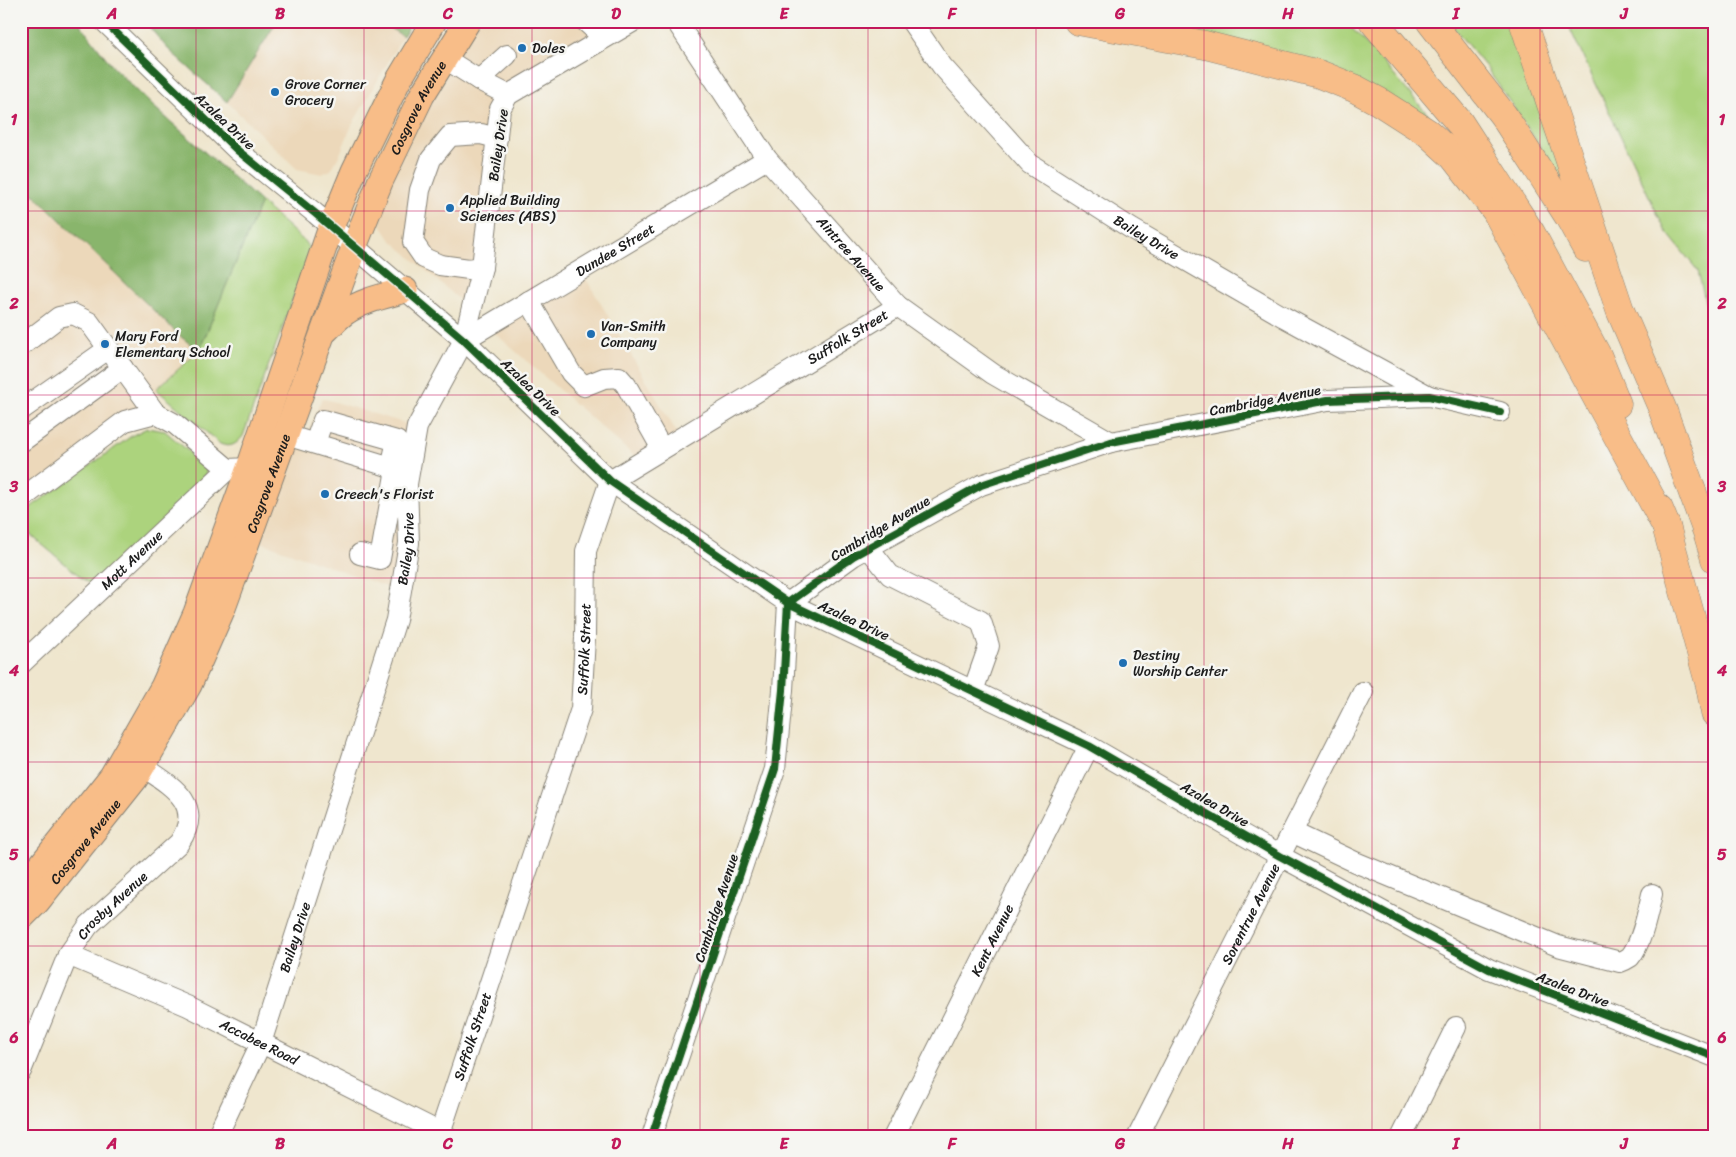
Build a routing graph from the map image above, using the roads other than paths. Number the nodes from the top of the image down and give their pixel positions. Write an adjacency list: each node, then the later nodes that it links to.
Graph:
1 (104, 21): 19 (street, Azalea Drive)
2 (434, 21): 19 (main road, Cosgrove Avenue)
3 (468, 21): 14 (main road, Cosgrove Avenue)
4 (585, 21): 12 (street)
5 (634, 21): 12 (street, Bailey Drive)
6 (676, 21): 18 (street, Aintree Avenue)
7 (911, 21): 31 (street, Bailey Drive)
8 (1078, 21): 45 (highway)
9 (1373, 21): 45 (highway)
10 (1430, 21): 25 (highway)
11 (1523, 21): 25 (highway)
12 (604, 38): 16 (street, Bailey Drive)
13 (507, 55): 15 (street)
14 (444, 58): 15 (street); 20 (main road, Cosgrove Avenue)
15 (478, 80): 16 (street)
16 (508, 95): 17 (street, Bailey Drive)
17 (497, 138): 21 (street, Bailey Drive); 21 (street)
18 (767, 159): 23 (street, Dundee Street); 24 (street, Aintree Avenue)
19 (331, 227): 20 (street, Azalea Drive); 42 (main road, Cosgrove Avenue)
20 (354, 247): 22 (street, Azalea Drive); 26 (main road, Cosgrove Avenue)
21 (482, 267): 27 (street, Bailey Drive)
22 (405, 290): 26 (main road); 27 (street, Azalea Drive)
23 (529, 301): 27 (street, Dundee Street); 40 (street)
24 (898, 306): 38 (street, Aintree Avenue); 40 (street, Suffolk Street)
25 (1620, 310): 49 (highway)
26 (323, 332): 35 (main road, Cosgrove Avenue)
27 (464, 340): 37 (street, Bailey Drive); 43 (street, Azalea Drive)
28 (21, 346): 29 (street)
29 (108, 348): 30 (street); 32 (street)
30 (123, 368): 34 (street); 36 (street)
31 (1429, 396): 33 (street, Cambridge Avenue); 38 (street, Cambridge Avenue)
32 (21, 410)
33 (1500, 412)
34 (156, 414): 42 (street); 44 (street)
35 (286, 435): 39 (street); 57 (main road, Cosgrove Avenue)
36 (21, 442)
37 (405, 442): 39 (street); 41 (street); 50 (street, Bailey Drive)
38 (1110, 442): 46 (street, Cambridge Avenue)
39 (314, 443): 41 (street)
40 (662, 449): 43 (street, Suffolk Street)
41 (391, 466): 48 (street)
42 (239, 468): 52 (street, Mott Avenue); 60 (main road, Cosgrove Avenue)
43 (610, 480): 51 (street, Azalea Drive); 68 (street, Suffolk Street)
44 (21, 499)
45 (1666, 526): 55 (highway)
46 (868, 547): 51 (street, Cambridge Avenue); 53 (street)
47 (360, 554): 48 (street)
48 (380, 559): 50 (street)
49 (1715, 559)
50 (406, 564): 65 (street, Bailey Drive)
51 (788, 603): 53 (street, Azalea Drive); 70 (street, Cambridge Avenue)
52 (21, 664)
53 (973, 691): 56 (street, Azalea Drive)
54 (1363, 692): 58 (street, Sorentrue Avenue)
55 (1715, 713)
56 (1089, 746): 59 (street, Azalea Drive); 71 (street, Kent Avenue)
57 (142, 766): 62 (main road, Cosgrove Avenue); 63 (street, Crosby Avenue)
58 (1292, 832): 59 (street, Sorentrue Avenue); 61 (street)
59 (1280, 856): 66 (street, Azalea Drive); 72 (street, Sorentrue Avenue)
60 (21, 890)
61 (1652, 894)
62 (21, 918)
63 (68, 955): 65 (street, Accabee Road); 67 (street, Crosby Avenue)
64 (1456, 1027): 73 (street)
65 (261, 1043): 68 (street, Accabee Road); 69 (street, Bailey Drive)
66 (1715, 1057)
67 (21, 1071)
68 (442, 1135)
69 (217, 1136)
70 (652, 1136)
71 (894, 1136)
72 (1138, 1136)
73 (1402, 1136)

